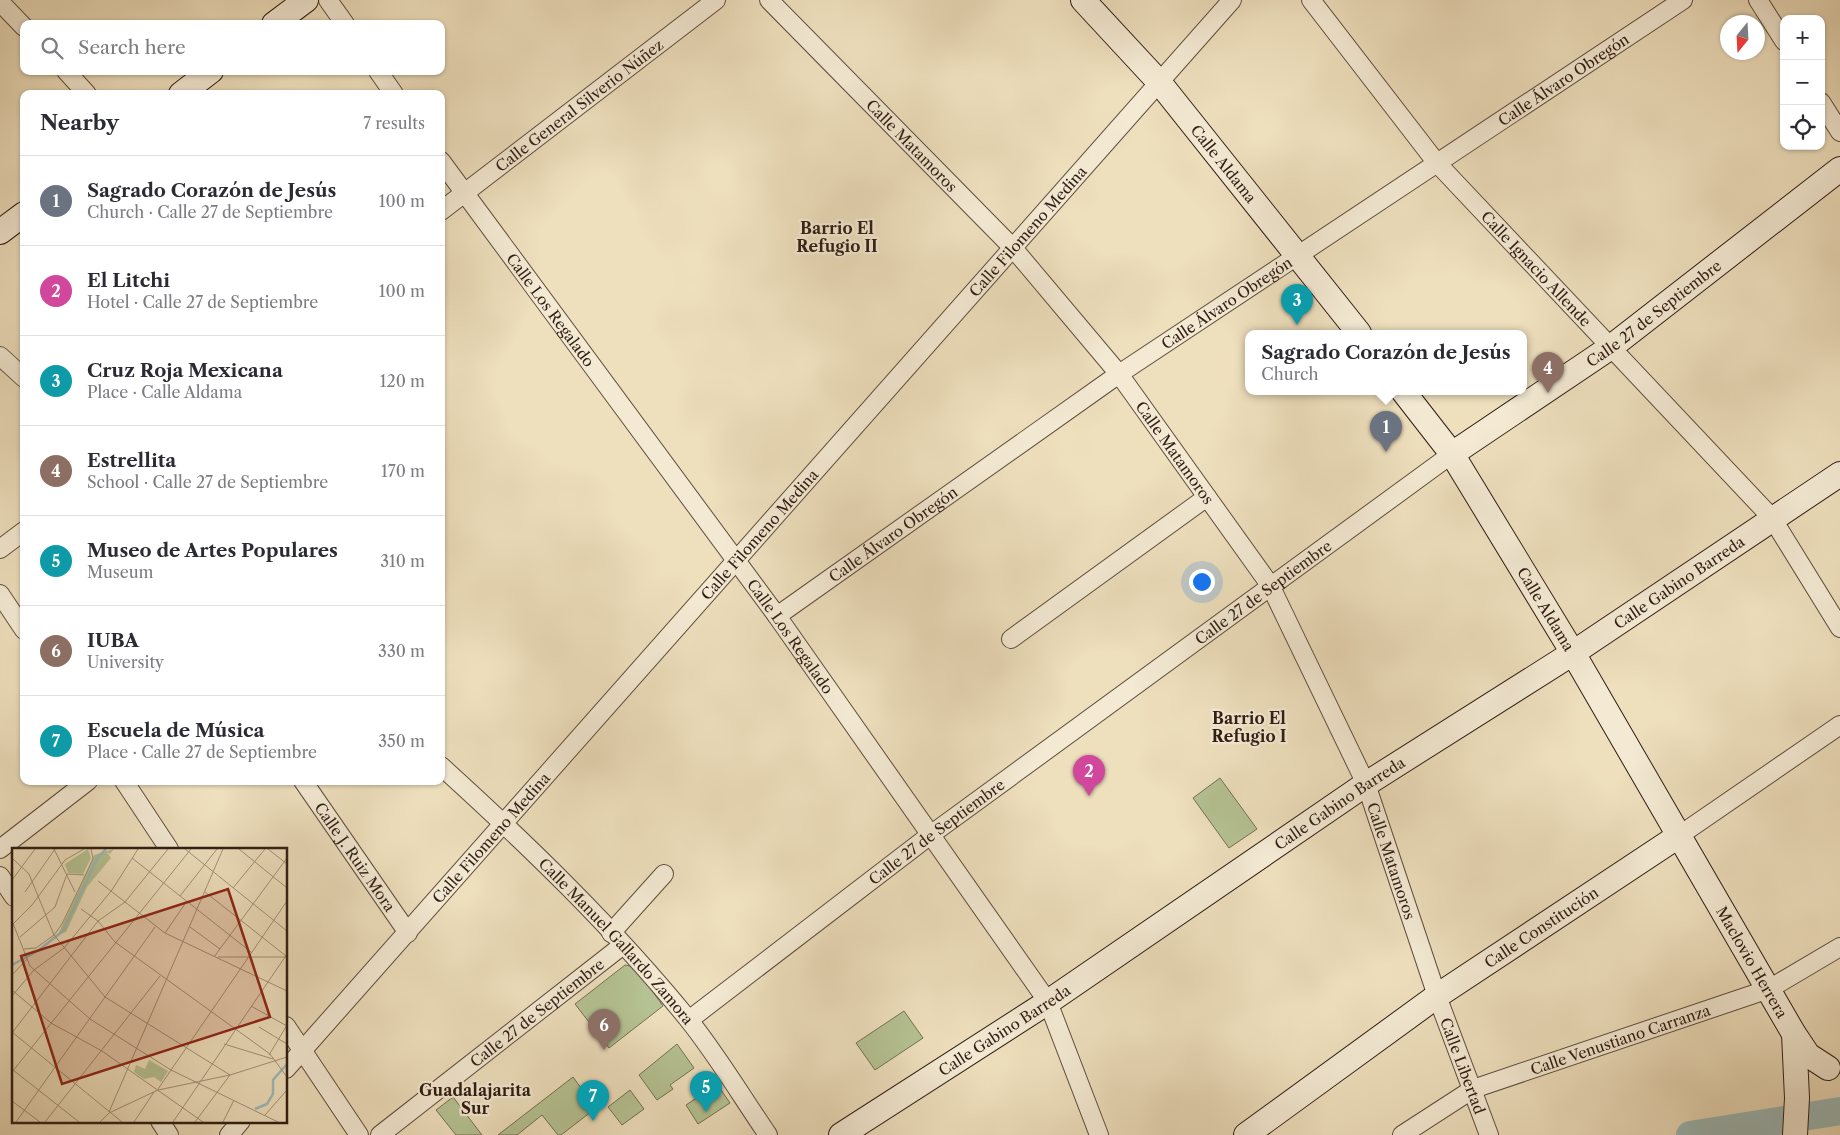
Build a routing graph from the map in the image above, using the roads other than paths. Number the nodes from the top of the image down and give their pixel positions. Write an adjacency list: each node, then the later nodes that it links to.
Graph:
1 (306, 0): 11 (street)
2 (328, 0): 12 (street)
3 (716, 0): 27 (street, Calle General Silverio Núñez)
4 (769, 0): 31 (street, Calle Matamoros)
5 (1083, 0): 18 (street, Calle Aldama)
6 (1232, 0): 18 (street, Calle Filomeno Medina)
7 (1311, 0): 24 (street, Calle Ignacio Allende)
8 (1683, 0): 24 (street, Calle Álvaro Obregón)
9 (1758, 0): 14 (street)
10 (0, 2): 13 (street)
11 (279, 20)
12 (342, 20)
13 (20, 23)
14 (1780, 35)
15 (70, 75): 19 (street)
16 (206, 75): 20 (street)
17 (381, 75): 21 (street)
18 (1159, 82): 31 (street, Calle Filomeno Medina); 32 (street, Calle Aldama)
19 (83, 90)
20 (186, 90)
21 (391, 90)
22 (1823, 105): 23 (street)
23 (1840, 132)
24 (1436, 162): 32 (street, Calle Álvaro Obregón); 34 (street, Calle Ignacio Allende)
25 (445, 167): 27 (street, Calle Los Regalado)
26 (1840, 169): 34 (street, Calle 27 de Septiembre)
27 (464, 194): 28 (street, Calle General Silverio Núñez); 43 (street, Calle Los Regalado)
28 (445, 208)
29 (20, 217): 30 (street)
30 (0, 232)
31 (1013, 248): 37 (street, Calle Matamoros); 43 (street, Calle Filomeno Medina)
32 (1298, 255): 33 (street, Calle Aldama); 37 (street, Calle Álvaro Obregón)
33 (1357, 330)
34 (1611, 347): 39 (street, Calle 27 de Septiembre); 42 (street, Calle Ignacio Allende)
35 (0, 356): 36 (street)
36 (20, 374)
37 (1119, 374): 41 (street, Calle Matamoros); 46 (street, Calle Álvaro Obregón)
38 (1406, 395): 39 (street, Calle Aldama)
39 (1452, 454): 44 (street, Calle 27 de Septiembre); 50 (street, Calle Aldama)
40 (1840, 474): 42 (street, Calle Gabino Barreda)
41 (1207, 497): 44 (street, Calle Matamoros); 49 (street)
42 (1772, 518): 48 (street, Calle Ignacio Allende); 50 (street, Calle Gabino Barreda)
43 (736, 562): 46 (street, Calle Los Regalado); 57 (street, Calle Filomeno Medina)
44 (1270, 585): 53 (street, Calle Matamoros); 59 (street, Calle 27 de Septiembre)
45 (0, 594): 47 (street)
46 (777, 616): 59 (street, Calle Los Regalado)
47 (20, 624)
48 (1840, 628)
49 (1011, 639)
50 (1573, 652): 53 (street, Calle Gabino Barreda); 58 (street, Calle Aldama)
51 (1840, 724): 58 (street, Calle Constitución)
52 (445, 770): 57 (street, Calle Manuel Gallardo Zamora)
53 (1366, 784): 69 (street, Calle Matamoros); 70 (street, Calle Gabino Barreda)
54 (83, 785): 61 (street)
55 (127, 785): 60 (street)
56 (306, 785): 65 (street, Calle J. Ruiz Mora)
57 (505, 824): 65 (street, Calle Filomeno Medina); 66 (street, Calle Manuel Gallardo Zamora)
58 (1680, 835): 68 (street, Maclovio Herrera); 69 (street, Calle Constitución)
59 (930, 836): 70 (street, Calle Los Regalado); 71 (street, Calle 27 de Septiembre)
60 (168, 848)
61 (0, 849)
62 (664, 874): 66 (street, Calle 27 de Septiembre)
63 (0, 876): 64 (street)
64 (12, 895)
65 (408, 933): 74 (street, Calle Filomeno Medina)
66 (617, 939): 71 (street, Calle Manuel Gallardo Zamora); 84 (street, Calle 27 de Septiembre)
67 (1840, 947): 68 (street, Calle Venustiano Carranza)
68 (1770, 989): 73 (street, Maclovio Herrera); 77 (street, Calle Venustiano Carranza)
69 (1437, 996): 77 (street, Calle Libertad); 88 (street, Calle Constitución)
70 (1048, 1002): 86 (street, Calle Gabino Barreda); 87 (street, Calle Los Regalado)
71 (689, 1020): 85 (street, Calle Manuel Gallardo Zamora)
72 (288, 1029): 74 (street)
73 (1794, 1034): 75 (street); 78 (street, Maclovio Herrera)
74 (303, 1050): 76 (street, Calle Filomeno Medina); 83 (street)
75 (1834, 1065): 78 (street)
76 (288, 1067)
77 (1473, 1089): 89 (street, Calle Venustiano Carranza); 90 (street, Calle Libertad)
78 (1797, 1098): 91 (street, Maclovio Herrera)
79 (161, 1122): 81 (street)
80 (240, 1122): 82 (street)
81 (169, 1135)
82 (229, 1135)
83 (359, 1135)
84 (380, 1135)
85 (768, 1135)
86 (841, 1135)
87 (1099, 1135)
88 (1246, 1135)
89 (1402, 1135)
90 (1489, 1135)
91 (1795, 1135)

